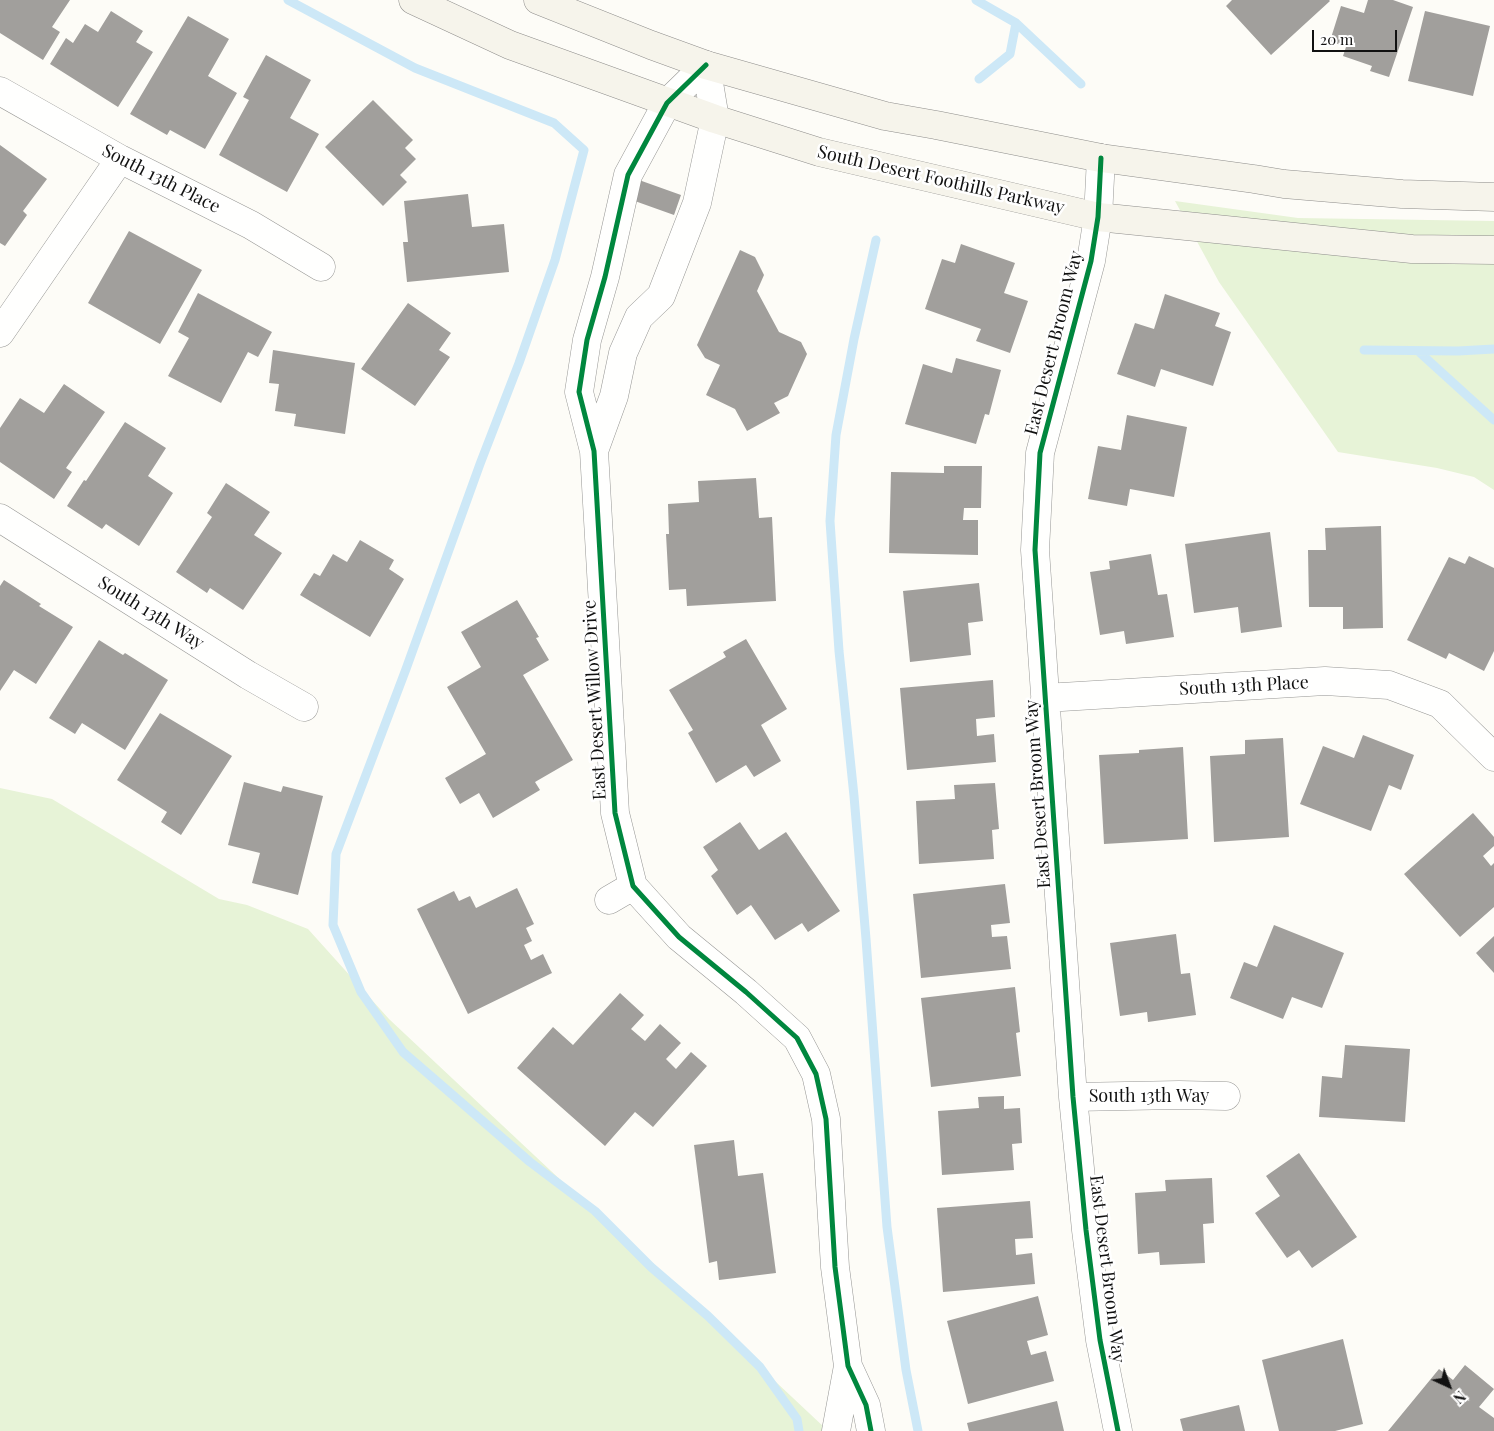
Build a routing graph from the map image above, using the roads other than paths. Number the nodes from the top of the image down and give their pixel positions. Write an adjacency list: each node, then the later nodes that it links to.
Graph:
1 (413, 0): 5 (street, South Desert Foothills Parkway)
2 (538, 0): 3 (street)
3 (706, 65): 5 (street, East Desert Willow Drive); 6 (street, East Desert Willow Drive); 7 (street)
4 (0, 92): 8 (street, South 13th Place)
5 (667, 103): 6 (street, South Desert Foothills Parkway); 14 (street, East Desert Willow Drive)
6 (715, 119): 10 (street, South Desert Foothills Parkway); 14 (street, East Desert Willow Drive)
7 (1100, 158): 9 (street); 10 (street, East Desert Broom Way)
8 (120, 159): 12 (street, South 13th Place); 13 (street)
9 (1494, 197)
10 (1098, 217): 11 (street, South Desert Foothills Parkway); 16 (street, East Desert Broom Way)
11 (1494, 250)
12 (321, 267)
13 (0, 333)
14 (594, 451): 19 (street, East Desert Willow Drive)
15 (0, 518): 17 (street, South 13th Way)
16 (1045, 698): 18 (street, South 13th Place); 22 (street, East Desert Broom Way)
17 (304, 707)
18 (1494, 757)
19 (632, 886): 20 (street); 23 (street, East Desert Willow Drive)
20 (609, 900)
21 (1226, 1096): 22 (street, South 13th Way)
22 (1073, 1097): 26 (street, East Desert Broom Way)
23 (848, 1366): 24 (street, East Desert Willow Drive); 25 (street, East Desert Willow Drive)
24 (836, 1431)
25 (871, 1431)
26 (1118, 1431)

